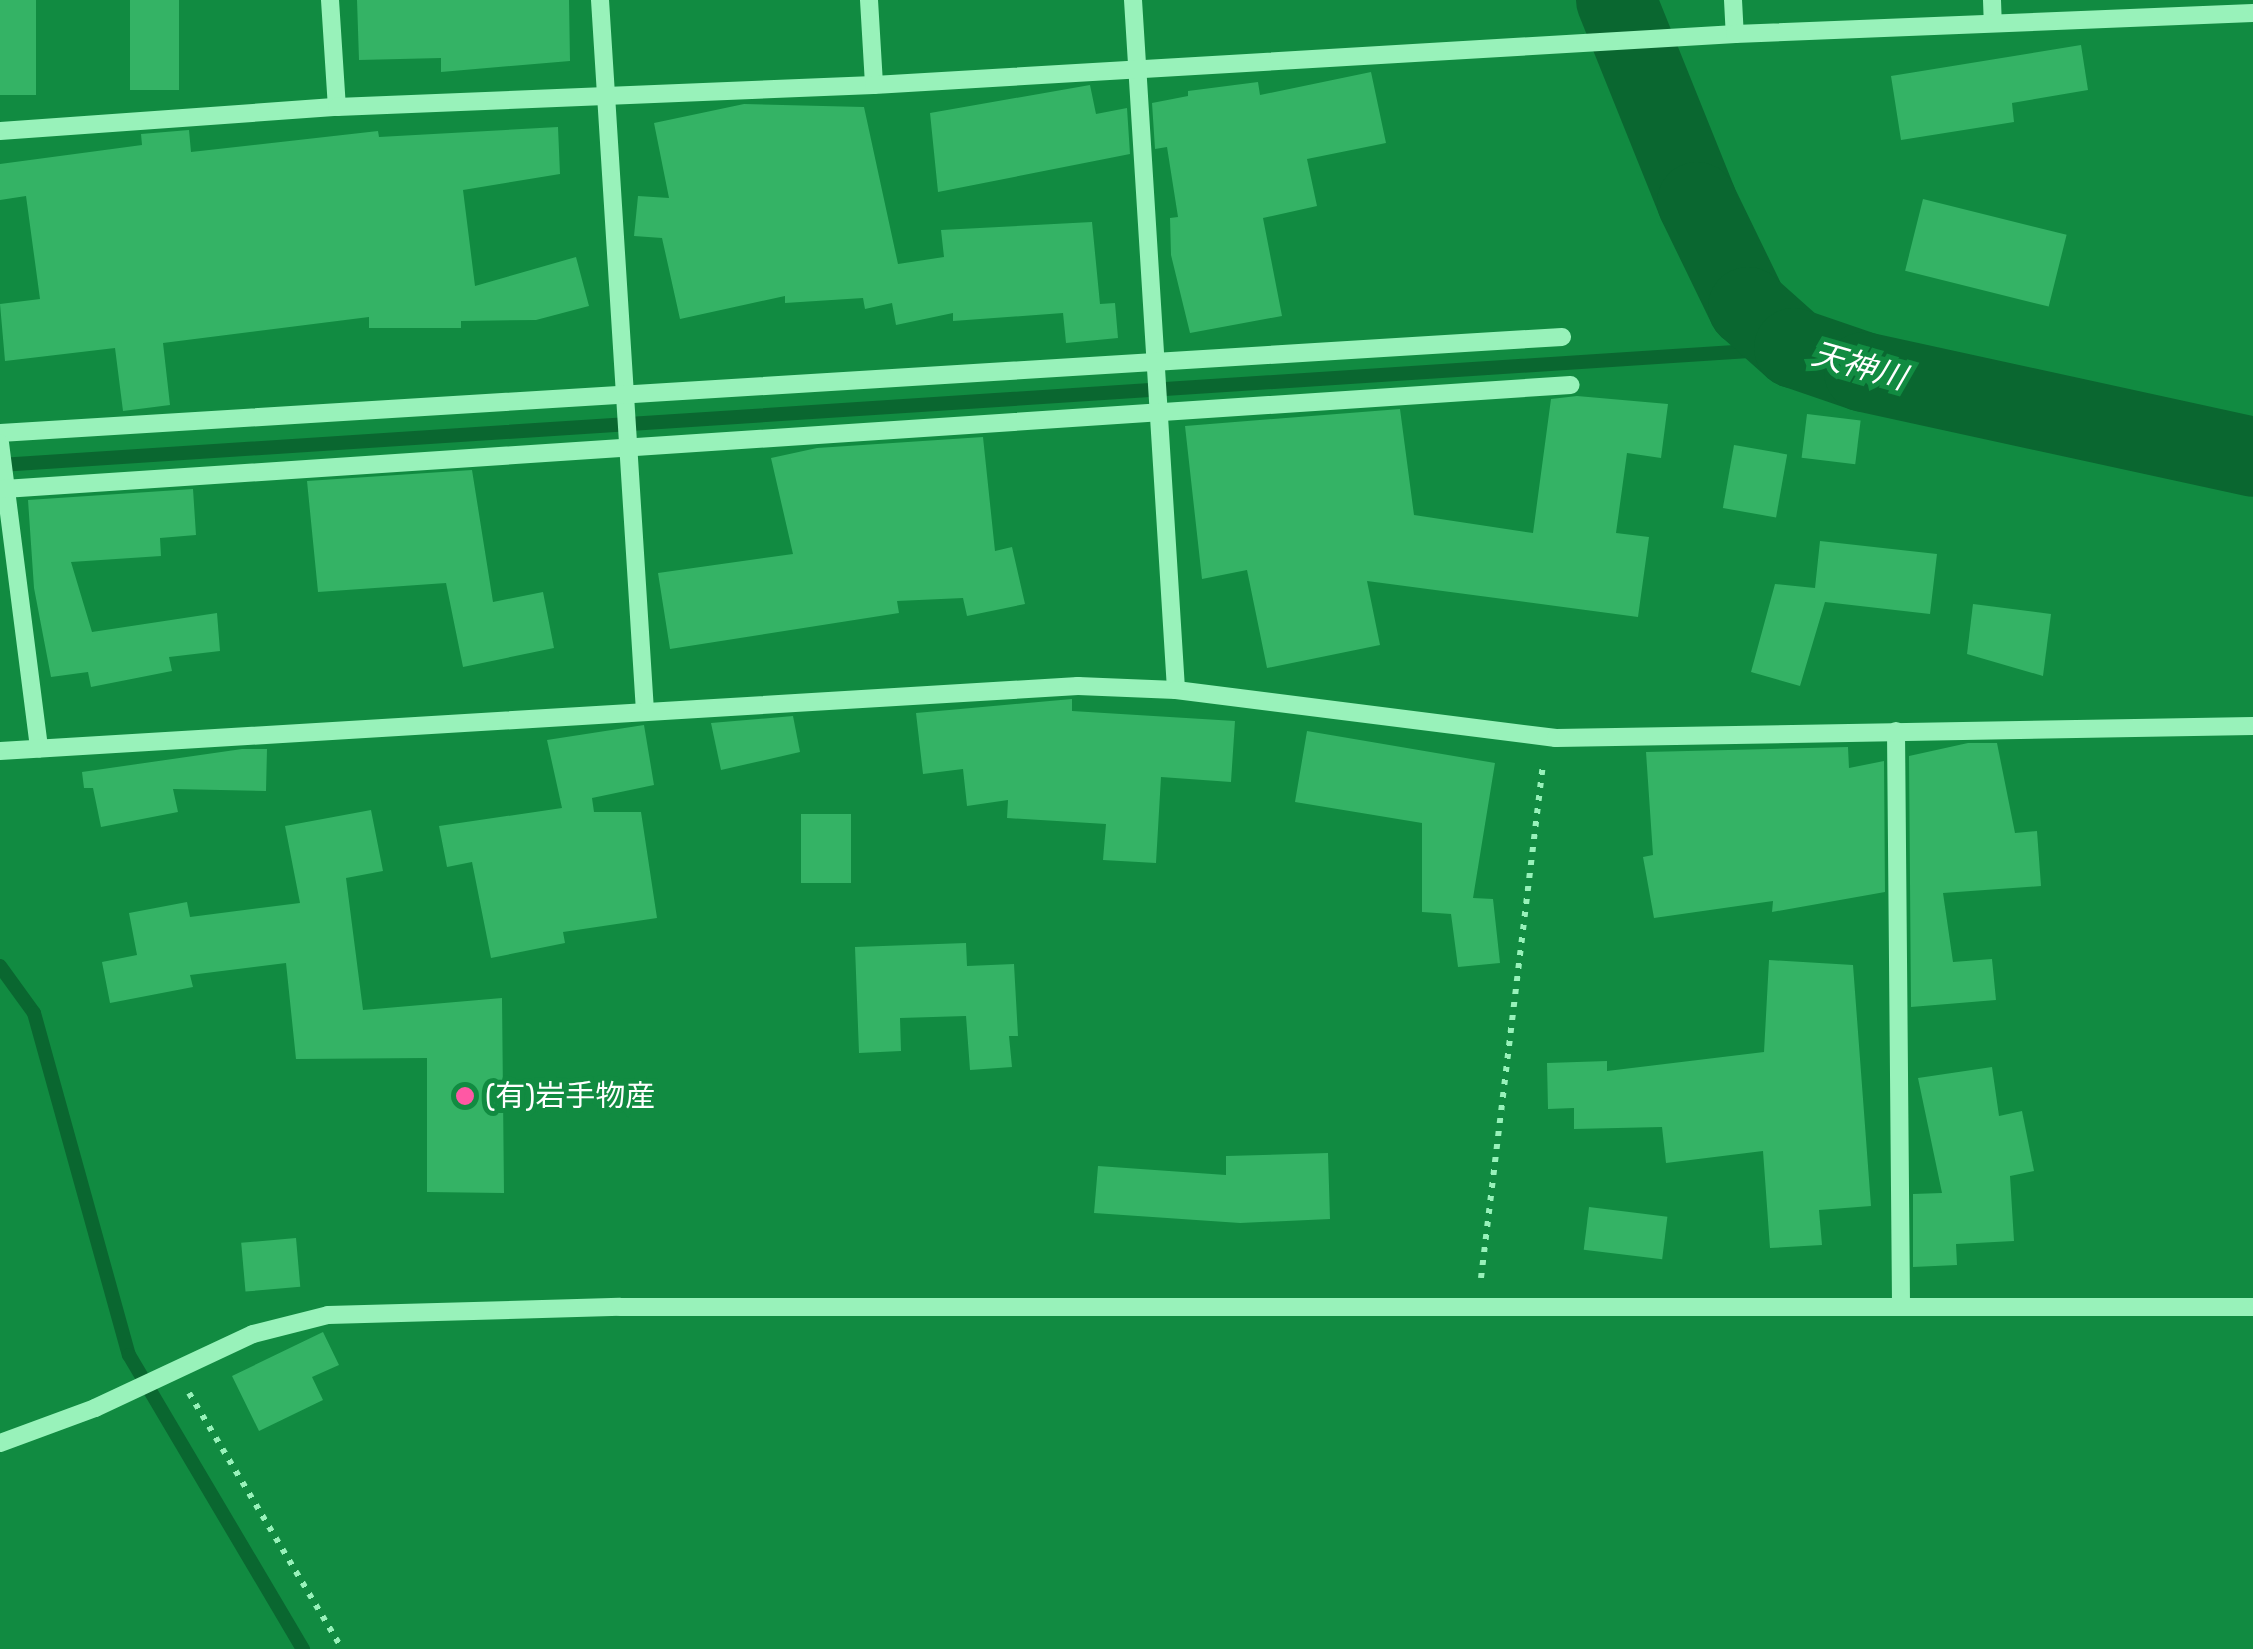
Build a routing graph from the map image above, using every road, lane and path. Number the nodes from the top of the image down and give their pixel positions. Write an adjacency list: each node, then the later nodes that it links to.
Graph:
1 (330, 0): 13 (street)
2 (600, 0): 12 (street)
3 (869, 0): 11 (street)
4 (1133, 0): 10 (street)
5 (1733, 0): 9 (street)
6 (1992, 0): 8 (street)
7 (2253, 13): 8 (street)
8 (1993, 23): 9 (street)
9 (1735, 34): 10 (street)
10 (1138, 67): 11 (street); 16 (street)
11 (874, 85): 12 (street)
12 (606, 98): 13 (street); 18 (street)
13 (336, 107): 14 (street)
14 (0, 131)
15 (1562, 337): 16 (street)
16 (1158, 365): 18 (street); 19 (street)
17 (1571, 385): 19 (street)
18 (624, 394): 20 (street); 22 (street)
19 (1162, 413): 22 (street); 24 (street)
20 (0, 433)
21 (0, 443): 23 (street)
22 (628, 446): 23 (street); 25 (street)
23 (4, 488): 29 (street)
24 (1176, 690): 25 (street); 28 (street)
25 (645, 712): 29 (street)
26 (2253, 726): 27 (street)
27 (1896, 731): 28 (street); 32 (street)
28 (1546, 737): 31 (path)
29 (39, 749): 30 (street)
30 (0, 752)
31 (1478, 1304): 32 (street); 34 (street)
32 (1901, 1305): 33 (street)
33 (2253, 1307)
34 (176, 1371): 35 (street); 36 (path)
35 (0, 1444)
36 (342, 1649)

